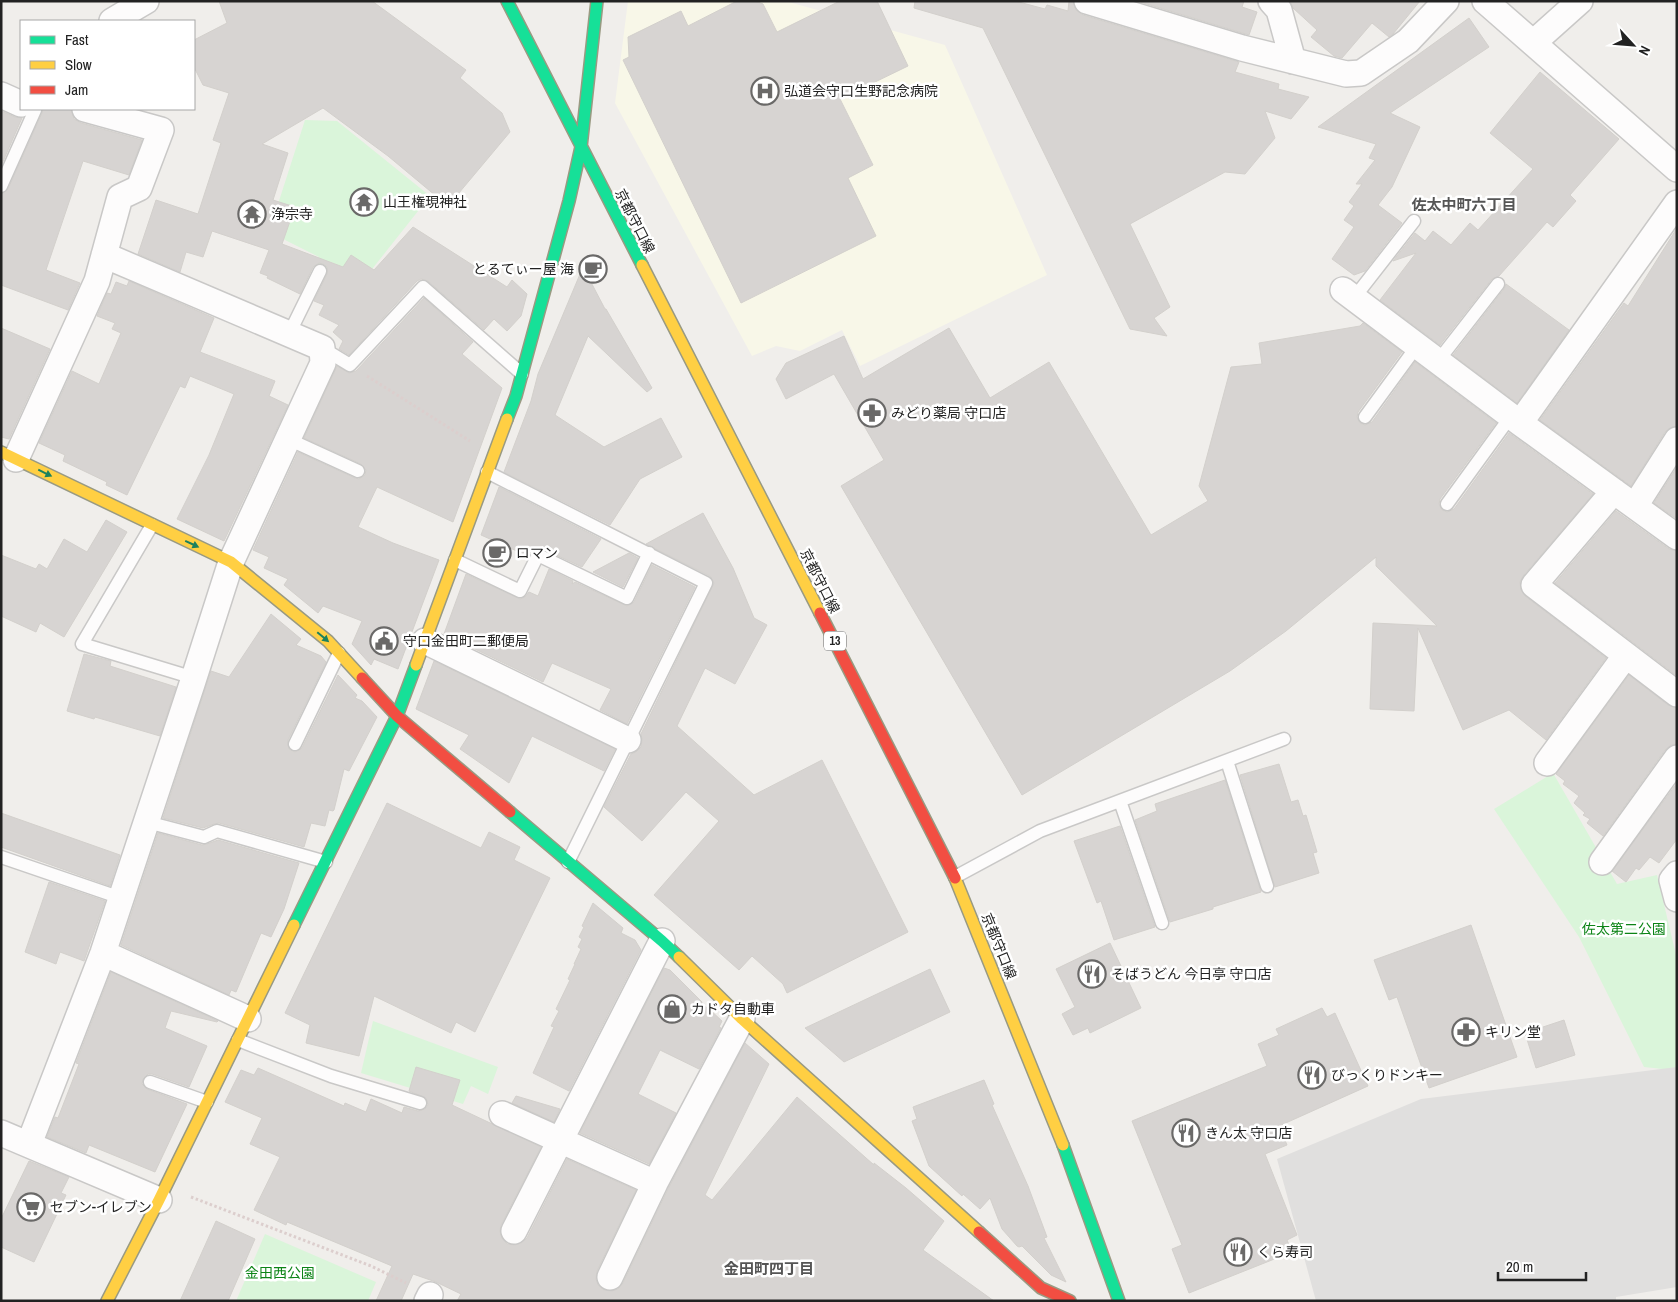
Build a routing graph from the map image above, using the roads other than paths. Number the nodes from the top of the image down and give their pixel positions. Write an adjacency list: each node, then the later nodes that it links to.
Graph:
1 (146, 1): 9 (street)
2 (507, 1): 16 (street, 京都守口線 / 13)
3 (597, 1): 16 (street)
4 (1087, 1): 11 (street)
5 (1272, 1): 11 (street)
6 (1446, 1): 11 (street)
7 (1485, 1): 10 (street)
8 (1580, 1): 10 (street)
9 (114, 20)
10 (1533, 43): 17 (street)
11 (1293, 61)
12 (1, 95): 13 (street)
13 (20, 103)
14 (30, 110): 18 (lane)
15 (90, 110): 21 (street)
16 (581, 147): 29 (street); 64 (street, 京都守口線 / 13)
17 (1677, 169)
18 (1, 186)
19 (1677, 204): 31 (street)
20 (1414, 221): 24 (lane)
21 (104, 254): 25 (street); 34 (street)
22 (320, 271): 25 (lane)
23 (1498, 284): 28 (lane)
24 (1348, 294): 26 (street)
25 (289, 334): 27 (street)
26 (1417, 346): 28 (street); 30 (lane)
27 (322, 348): 29 (lane); 32 (street)
28 (1438, 361): 31 (street)
29 (522, 374): 36 (street)
30 (1365, 417)
31 (1515, 420): 37 (street); 38 (lane)
32 (288, 439): 35 (lane); 44 (street)
33 (1677, 440): 39 (street)
34 (8, 456): 40 (street, one-way to 40)
35 (358, 471)
36 (487, 472): 42 (lane); 43 (street)
37 (1614, 491): 39 (street); 47 (street)
38 (1447, 504)
39 (1635, 506): 41 (street)
40 (152, 524): 44 (street, one-way to 44); 48 (lane)
41 (1677, 537)
42 (649, 553): 43 (lane); 51 (lane)
43 (455, 560): 45 (street)
44 (231, 562): 46 (street, one-way to 46); 48 (street)
45 (425, 641): 50 (street); 51 (street)
46 (339, 653): 50 (street); 53 (lane)
47 (1626, 655): 49 (street); 56 (street)
48 (194, 678): 58 (street)
49 (1677, 694)
50 (398, 716): 60 (street); 61 (street)
51 (628, 740): 61 (lane)
52 (1284, 740): 55 (lane)
53 (295, 744)
54 (1677, 758): 62 (street)
55 (1227, 761): 57 (lane); 65 (lane)
56 (1547, 763)
57 (1120, 800): 64 (lane); 68 (lane)
58 (147, 822): 60 (lane); 66 (street)
59 (1, 857): 66 (lane)
60 (326, 862): 72 (street)
61 (568, 862): 69 (street)
62 (1602, 862)
63 (1677, 874): 67 (street)
64 (956, 877): 86 (street, 京都守口線 / 13)
65 (1267, 886)
66 (121, 898): 70 (street)
67 (1677, 899)
68 (1162, 923)
69 (662, 941): 71 (street); 78 (street)
70 (103, 953): 72 (street); 79 (street)
71 (742, 1019): 80 (street); 85 (street)
72 (243, 1030): 74 (street); 75 (lane)
73 (150, 1082): 74 (lane)
74 (207, 1102): 81 (street)
75 (420, 1103)
76 (502, 1114): 78 (street)
77 (1, 1134): 79 (street)
78 (562, 1140): 80 (street); 82 (street)
79 (29, 1144): 81 (street)
80 (655, 1183): 83 (street)
81 (162, 1194): 84 (street)
82 (514, 1231)
83 (610, 1277)
84 (107, 1301)
85 (1070, 1301)
86 (1119, 1301)

